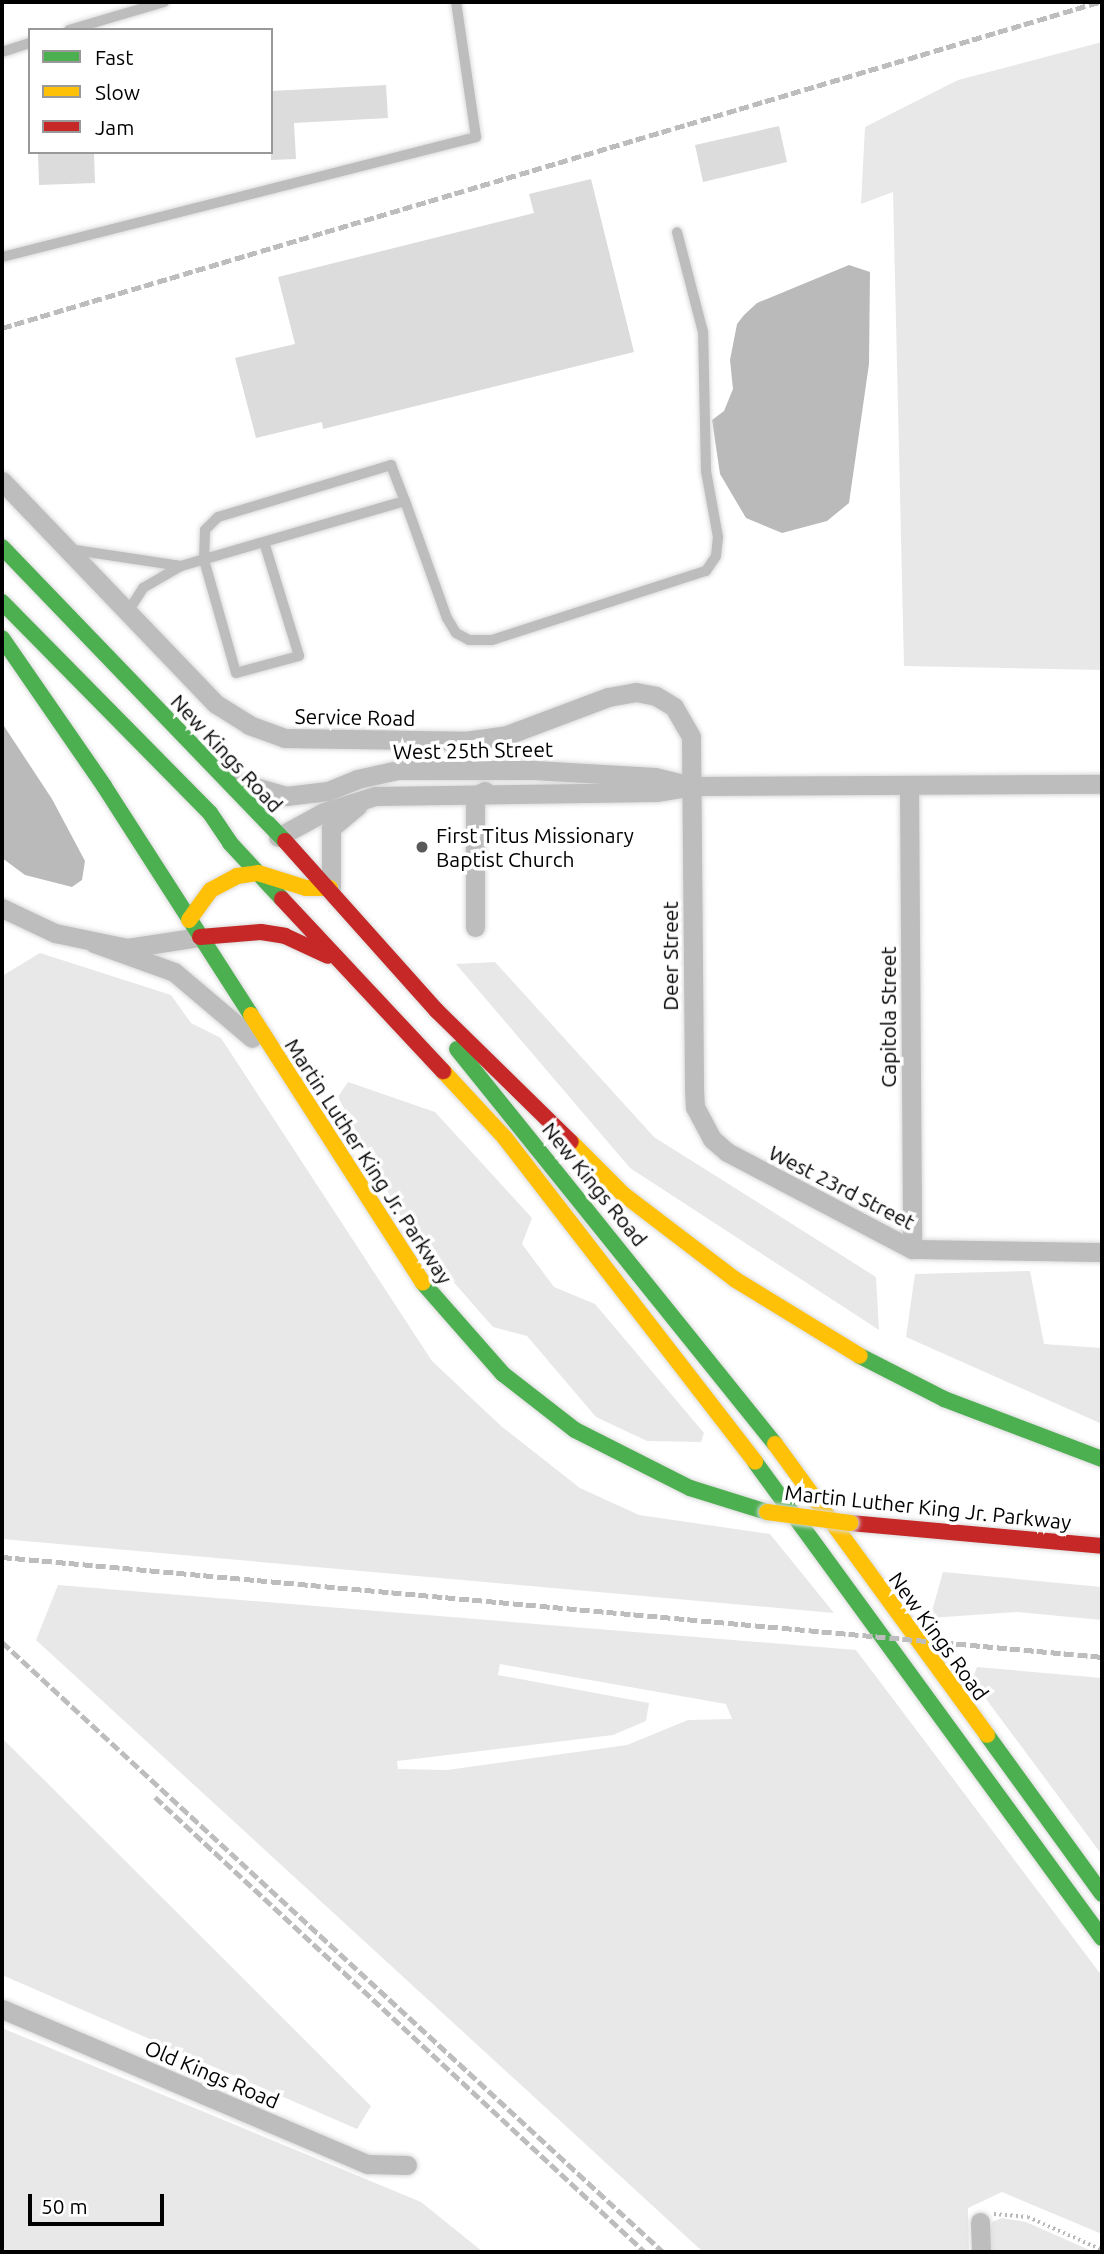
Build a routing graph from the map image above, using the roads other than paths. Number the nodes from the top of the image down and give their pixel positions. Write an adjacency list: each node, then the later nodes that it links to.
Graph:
1 (164, 2): 3 (lane)
2 (456, 2): 7 (lane)
3 (76, 28)
4 (28, 44): 5 (lane)
5 (2, 52)
6 (677, 232): 9 (lane)
7 (2, 257)
8 (2, 481): 11 (street, Service Road)
9 (405, 501): 10 (lane); 13 (lane)
10 (264, 542): 13 (lane); 13 (lane)
11 (62, 545): 14 (lane); 16 (street, Service Road)
12 (2, 547): 19 (main road, New Kings Road)
13 (204, 560): 14 (lane)
14 (181, 566): 16 (lane)
15 (2, 602): 25 (main road, New Kings Road)
16 (127, 612): 21 (street, Service Road)
17 (2, 638): 30 (main road, Martin Luther King Jr. Parkway)
18 (534, 770): 19 (street, West 25th Street); 21 (street, West 25th Street); 24 (street)
19 (218, 775): 26 (main road, New Kings Road)
20 (1102, 784): 22 (street, West 25th Street)
21 (692, 786): 22 (street, West 25th Street); 24 (street, West 25th Street); 37 (street, Deer Street)
22 (909, 786): 38 (street, Capitola Street)
23 (375, 796): 24 (street, West 25th Street); 26 (street, West 25th Street); 28 (street)
24 (475, 796): 31 (street)
25 (210, 813): 26 (main road); 27 (main road, New Kings Road)
26 (278, 837): 28 (main road, New Kings Road)
27 (258, 873): 28 (main road); 30 (main road); 34 (main road, New Kings Road)
28 (330, 888): 35 (main road, New Kings Road)
29 (2, 908): 33 (street)
30 (189, 920): 32 (main road, Martin Luther King Jr. Parkway)
31 (475, 927)
32 (200, 937): 33 (street); 34 (main road); 36 (main road, Martin Luther King Jr. Parkway)
33 (94, 943): 36 (street)
34 (347, 966): 41 (main road, New Kings Road)
35 (437, 1011): 40 (main road, New Kings Road); 42 (main road)
36 (291, 1082): 43 (main road, Martin Luther King Jr. Parkway, bridge)
37 (702, 1125): 38 (street, West 23rd Street)
38 (912, 1249): 39 (street, West 23rd Street)
39 (1102, 1252)
40 (653, 1289): 41 (street); 44 (main road, New Kings Road)
41 (636, 1303): 45 (main road, New Kings Road)
42 (1102, 1459)
43 (1102, 1546)
44 (970, 1714): 45 (street); 46 (main road, New Kings Road)
45 (957, 1740): 47 (main road, New Kings Road)
46 (1102, 1894)
47 (1102, 1938)
48 (2, 2009): 49 (street, Old Kings Road)
49 (407, 2165)
50 (980, 2222): 51 (street)
51 (981, 2252)

